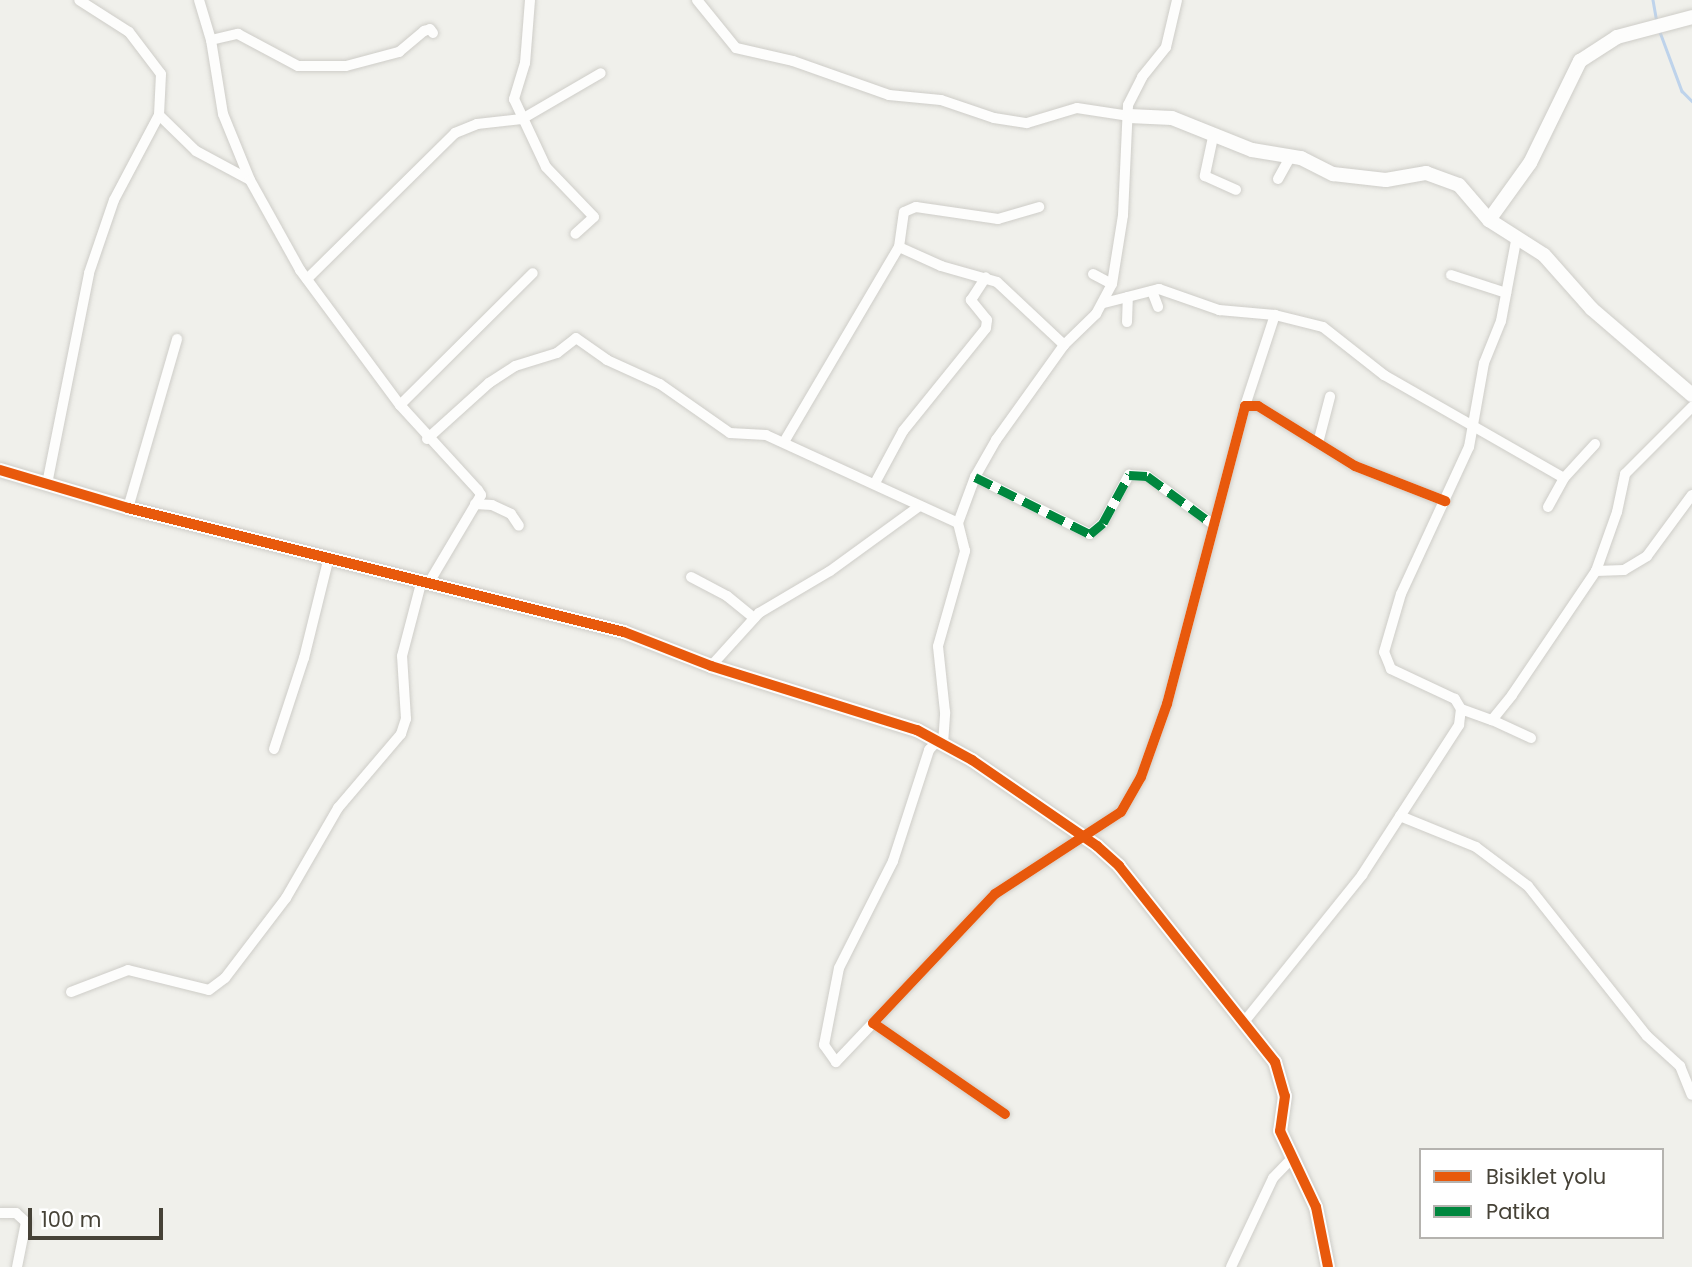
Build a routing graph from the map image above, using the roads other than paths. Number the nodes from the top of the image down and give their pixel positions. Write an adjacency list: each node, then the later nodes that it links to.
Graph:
1 (79, 0): 10 (street)
2 (199, 0): 8 (street)
3 (530, 0): 12 (street)
4 (697, 0): 11 (street)
5 (1177, 0): 11 (street)
6 (1692, 17): 19 (street)
7 (433, 33): 8 (street)
8 (211, 40): 16 (street)
9 (601, 73): 12 (street)
10 (159, 115): 16 (street); 52 (street)
11 (1129, 116): 13 (street); 28 (street)
12 (522, 119): 20 (street); 27 (street)
13 (1213, 137): 14 (street); 17 (street)
14 (1291, 156): 15 (street); 19 (street)
15 (1278, 179)
16 (250, 180): 27 (street)
17 (1236, 190)
18 (1040, 207): 22 (street)
19 (1489, 220): 21 (street)
20 (575, 234)
21 (1517, 241): 30 (street); 38 (street)
22 (899, 247): 26 (street); 45 (street)
23 (533, 274): 40 (street)
24 (1093, 274): 28 (street)
25 (1451, 275): 30 (street)
26 (986, 277): 37 (street); 51 (street)
27 (307, 279): 40 (street)
28 (1112, 284): 32 (street)
29 (1152, 291): 31 (street); 33 (street); 34 (street)
30 (1506, 293): 43 (street)
31 (1128, 297): 32 (street); 35 (street)
32 (1104, 303): 37 (street)
33 (1158, 307)
34 (1275, 315): 41 (street); 43 (street)
35 (1127, 322)
36 (177, 338): 57 (street)
37 (1064, 345): 49 (street)
38 (1692, 395)
39 (1330, 397): 46 (street)
40 (400, 405): 44 (street)
41 (1245, 405): 46 (street); 60 (street)
42 (1692, 407): 63 (street)
43 (1473, 422): 50 (street); 54 (street)
44 (428, 439): 45 (street); 55 (street)
45 (784, 442): 51 (street)
46 (1318, 443): 54 (street)
47 (1595, 444): 50 (street)
48 (0, 470): 52 (street)
49 (975, 478): 59 (street); 60 (street)
50 (1564, 478): 56 (street)
51 (875, 483): 58 (street)
52 (47, 484): 57 (street)
53 (1692, 495): 63 (street)
54 (1444, 501): 68 (street)
55 (475, 504): 61 (street); 65 (street)
56 (1548, 507)
57 (128, 508): 62 (street)
58 (918, 508): 59 (street); 66 (street)
59 (958, 523): 71 (street)
60 (1214, 525): 74 (street)
61 (519, 526)
62 (329, 557): 65 (street); 72 (street)
63 (1595, 571): 69 (street)
64 (691, 578): 66 (street)
65 (426, 580): 67 (street); 75 (street)
66 (754, 618): 67 (street)
67 (711, 666): 71 (street)
68 (1461, 709): 69 (street); 73 (street)
69 (1492, 720): 70 (street)
70 (1531, 738)
71 (940, 743): 74 (street); 76 (street)
72 (274, 749)
73 (1400, 816): 77 (street); 78 (street)
74 (1084, 837): 76 (street); 77 (street)
75 (71, 992)
76 (873, 1023): 79 (street)
77 (1244, 1023): 80 (street)
78 (1692, 1096)
79 (1005, 1114)
80 (1293, 1157): 83 (street); 84 (street)
81 (0, 1213): 82 (street)
82 (17, 1267)
83 (1231, 1267)
84 (1328, 1267)

